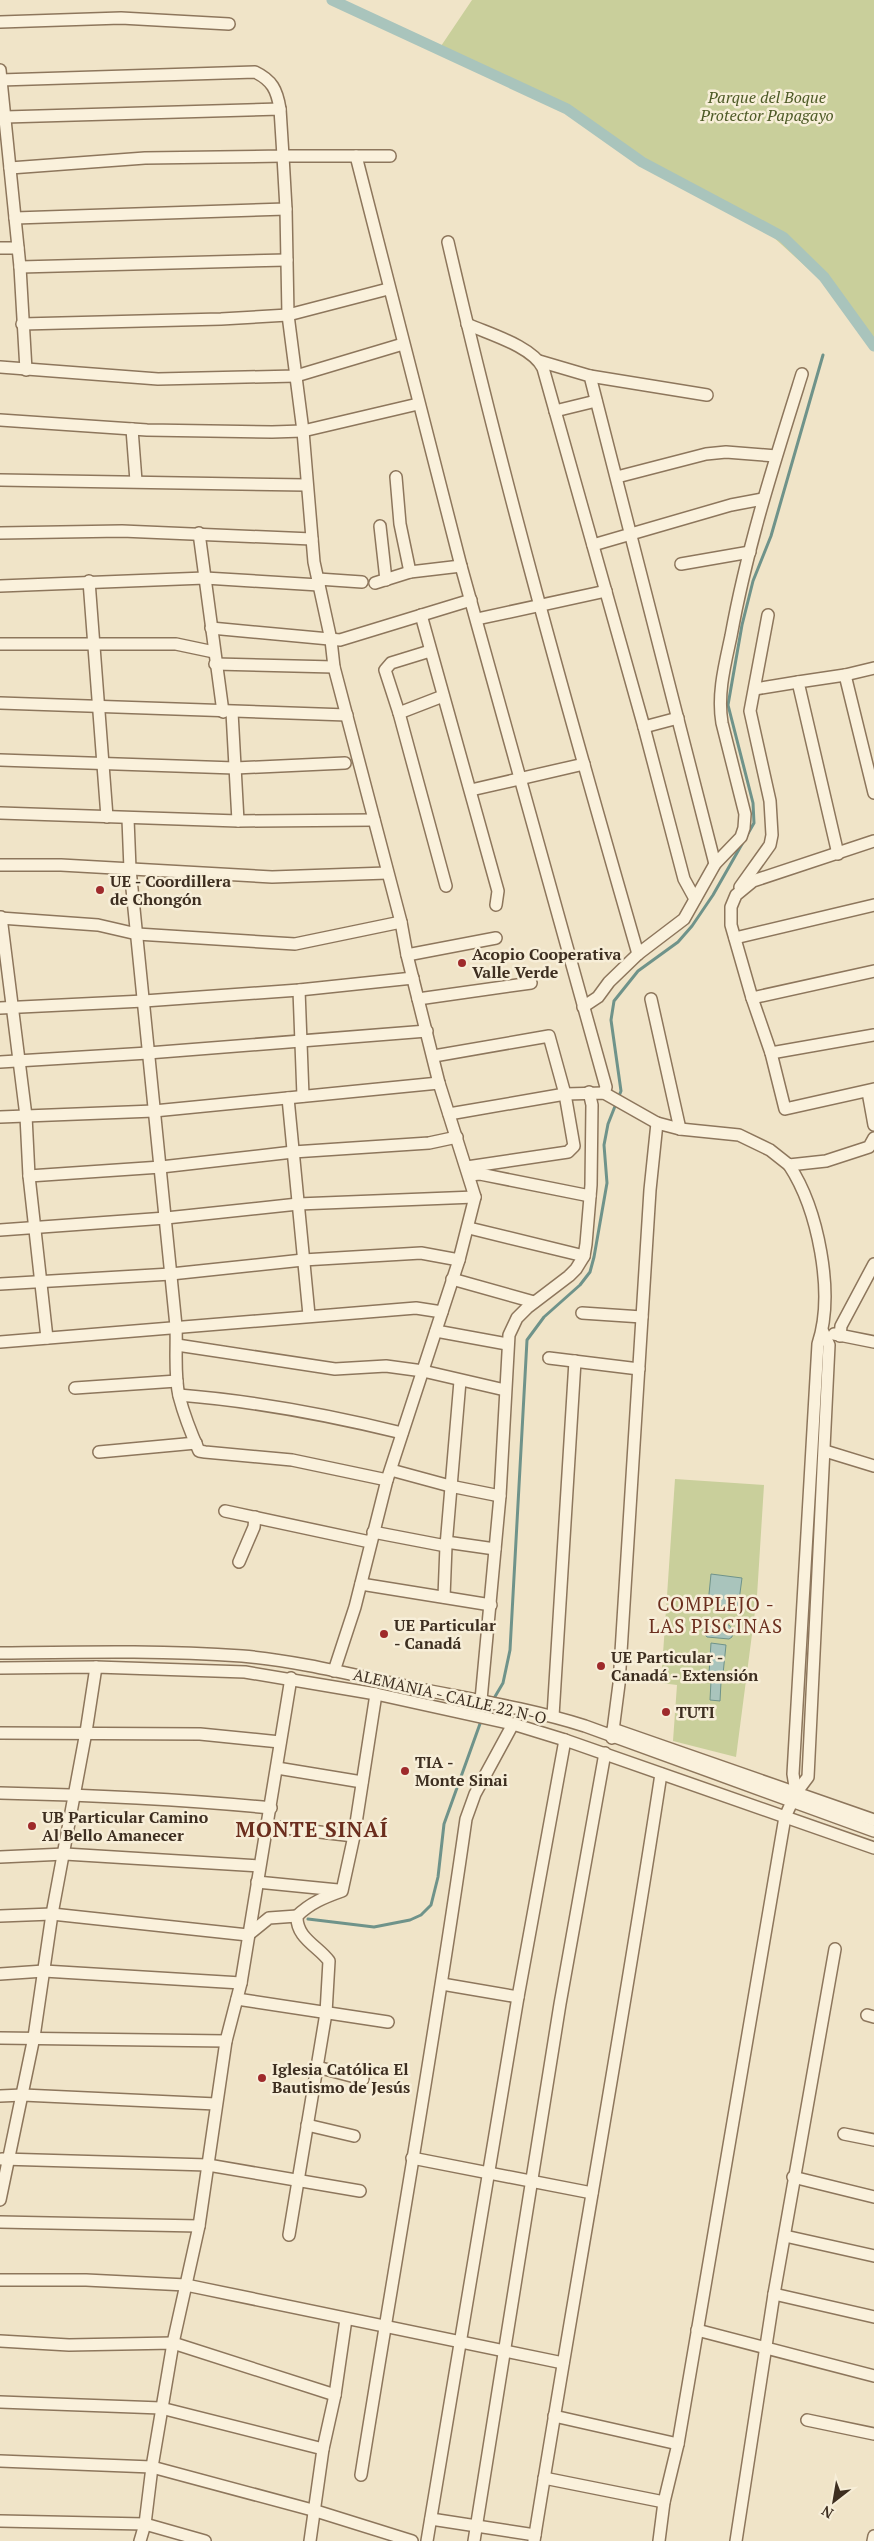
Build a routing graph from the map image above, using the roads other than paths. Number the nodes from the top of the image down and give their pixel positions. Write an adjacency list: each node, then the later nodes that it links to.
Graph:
1 (0, 22): 2 (street)
2 (229, 24)
3 (0, 70): 4 (street)
4 (0, 80): 5 (street); 6 (street)
5 (280, 109): 6 (street); 8 (street)
6 (4, 117): 7 (street)
7 (3, 131): 11 (street)
8 (283, 156): 9 (street); 11 (street); 14 (street)
9 (356, 156): 10 (street); 21 (street)
10 (390, 156)
11 (10, 168): 13 (street)
12 (0, 192): 13 (street)
13 (12, 192): 15 (street)
14 (286, 209): 15 (street); 19 (street)
15 (15, 218): 18 (street)
16 (448, 242): 24 (street)
17 (0, 248): 18 (street)
18 (18, 248): 20 (street)
19 (287, 260): 20 (street); 22 (street)
20 (20, 267): 23 (street)
21 (388, 289): 22 (street); 25 (street)
22 (288, 315): 23 (street); 30 (street)
23 (22, 324): 28 (street)
24 (467, 324): 26 (street); 63 (street)
25 (403, 344): 30 (street); 34 (street)
26 (539, 361): 31 (street); 35 (street)
27 (0, 367): 28 (street)
28 (26, 370): 30 (street)
29 (802, 374): 39 (street)
30 (296, 376): 38 (street)
31 (590, 376): 32 (street); 33 (street)
32 (707, 394)
33 (596, 401): 35 (street); 41 (street)
34 (418, 404): 38 (street); 54 (street)
35 (555, 411): 51 (street)
36 (0, 420): 37 (street)
37 (132, 429): 38 (street); 43 (street)
38 (303, 430): 44 (street)
39 (776, 456): 41 (street); 45 (street)
40 (396, 477): 55 (street)
41 (617, 477): 49 (street)
42 (0, 480): 43 (street)
43 (136, 481): 44 (street)
44 (306, 485): 50 (street)
45 (763, 499): 49 (street); 52 (street)
46 (380, 526): 55 (street)
47 (0, 533): 48 (street)
48 (199, 533): 50 (street); 56 (street)
49 (632, 534): 51 (street); 84 (street)
50 (312, 539): 58 (street)
51 (593, 545): 61 (street)
52 (750, 552): 53 (street); 101 (street)
53 (681, 564)
54 (461, 566): 55 (street); 62 (street)
55 (410, 572)
56 (205, 578): 57 (street); 58 (street); 67 (street)
57 (89, 581): 60 (street); 70 (street)
58 (318, 582): 59 (street); 68 (street)
59 (362, 582)
60 (0, 586)
61 (606, 591): 63 (street); 85 (street)
62 (471, 600): 64 (street); 66 (street)
63 (540, 606): 66 (street); 89 (street)
64 (421, 615): 68 (street); 71 (street)
65 (768, 615): 77 (street)
66 (477, 619): 91 (street)
67 (212, 628): 68 (street); 72 (street)
68 (331, 640): 73 (street)
69 (0, 644): 70 (street)
70 (94, 644): 72 (street); 80 (street)
71 (430, 651): 78 (street); 82 (street)
72 (215, 658): 73 (street); 81 (street)
73 (334, 667): 83 (street)
74 (874, 668): 75 (street)
75 (845, 675): 76 (street); 93 (street)
76 (798, 682): 77 (street); 100 (street)
77 (755, 690): 106 (street)
78 (443, 696): 82 (street); 92 (street)
79 (0, 703): 80 (street)
80 (99, 707): 81 (street); 88 (street)
81 (228, 712): 83 (street); 90 (street)
82 (399, 713): 105 (street)
83 (347, 715): 97 (street)
84 (678, 718): 85 (street); 101 (street)
85 (644, 727): 107 (street)
86 (0, 760): 88 (street)
87 (345, 763): 90 (street)
88 (104, 764): 90 (street); 95 (street)
89 (584, 764): 91 (street); 115 (street)
90 (235, 768): 98 (street)
91 (522, 779): 92 (street); 126 (street)
92 (471, 790): 108 (street)
93 (874, 793)
94 (0, 813): 95 (street)
95 (107, 817): 96 (street)
96 (128, 819): 98 (street); 103 (street)
97 (374, 820): 98 (street); 104 (street)
98 (238, 821)
99 (874, 840): 100 (street)
100 (838, 854): 106 (street)
101 (715, 864): 107 (street)
102 (0, 865): 103 (street)
103 (130, 869): 104 (street); 112 (street)
104 (387, 873): 111 (street)
105 (446, 886)
106 (736, 895): 114 (street)
107 (695, 899): 115 (street)
108 (496, 905)
109 (874, 906): 114 (street)
110 (0, 918): 112 (street); 117 (street)
111 (401, 922): 112 (street); 116 (street)
112 (137, 934): 125 (street)
113 (496, 938): 116 (street)
114 (735, 938): 123 (street)
115 (638, 954): 126 (street)
116 (407, 955): 119 (street)
117 (3, 968): 127 (street)
118 (874, 971): 123 (street)
119 (413, 978): 121 (street); 122 (street)
120 (531, 983): 122 (street)
121 (299, 990): 125 (street); 130 (street)
122 (418, 998): 128 (street)
123 (752, 998): 132 (street)
124 (651, 999): 149 (street)
125 (144, 1001): 127 (street); 131 (street)
126 (583, 1007): 139 (street)
127 (6, 1008): 134 (street)
128 (427, 1031): 130 (street); 133 (street)
129 (874, 1035): 132 (street)
130 (299, 1041): 131 (street); 141 (street)
131 (148, 1053): 134 (street); 143 (street)
132 (771, 1054): 137 (street)
133 (434, 1056): 136 (street); 140 (street)
134 (18, 1059): 135 (street); 145 (street)
135 (0, 1062)
136 (439, 1083): 141 (street); 144 (street)
137 (871, 1090): 148 (street)
138 (589, 1092): 139 (street); 140 (street); 157 (street)
139 (604, 1093): 147 (street)
140 (566, 1094): 144 (street); 155 (street)
141 (303, 1096): 142 (street)
142 (288, 1098): 143 (street); 152 (street)
143 (154, 1112): 145 (street); 154 (street)
144 (449, 1114): 150 (street)
145 (26, 1116): 146 (street); 156 (street)
146 (0, 1117)
147 (657, 1123): 149 (street); 176 (street)
148 (874, 1125)
149 (680, 1129): 153 (street)
150 (457, 1137): 152 (street); 155 (street)
151 (874, 1138): 153 (street)
152 (294, 1152): 154 (street); 159 (street)
153 (789, 1165): 179 (street)
154 (161, 1167): 156 (street); 160 (street)
155 (469, 1171): 157 (street); 158 (street)
156 (29, 1176): 161 (street)
157 (590, 1196): 164 (street)
158 (476, 1197): 159 (street); 162 (street)
159 (298, 1204): 160 (street); 165 (street)
160 (166, 1218): 161 (street); 168 (street)
161 (35, 1228): 163 (street); 170 (street)
162 (468, 1228): 164 (street); 166 (street)
163 (0, 1230)
164 (584, 1256): 172 (street)
165 (303, 1260): 166 (street); 168 (street); 175 (street)
166 (459, 1260): 169 (street)
167 (874, 1264): 180 (street)
168 (171, 1274): 170 (street); 177 (street)
169 (452, 1279): 172 (street); 173 (street)
170 (41, 1281): 171 (street); 181 (street)
171 (0, 1284)
172 (534, 1302): 184 (street)
173 (442, 1312): 175 (street); 178 (street)
174 (582, 1313): 176 (street)
175 (309, 1316): 177 (street)
176 (642, 1317): 188 (street)
177 (176, 1326): 181 (street); 185 (street)
178 (436, 1331): 184 (street); 189 (street)
179 (822, 1332): 180 (street); 197 (street); 232 (street)
180 (840, 1336): 183 (street)
181 (47, 1338): 182 (street)
182 (0, 1342)
183 (874, 1342)
184 (507, 1344): 193 (street)
185 (177, 1345): 189 (street); 191 (street)
186 (549, 1358): 187 (street)
187 (575, 1361): 188 (street); 219 (street)
188 (639, 1369): 223 (street)
189 (423, 1371): 190 (street); 195 (street)
190 (460, 1381): 193 (street); 201 (street)
191 (177, 1382): 192 (street); 194 (street)
192 (75, 1388)
193 (505, 1390): 202 (street)
194 (179, 1395): 195 (street); 196 (street)
195 (402, 1433): 200 (street)
196 (196, 1443): 198 (street); 200 (street)
197 (825, 1451): 199 (street); 232 (street)
198 (99, 1452)
199 (874, 1466)
200 (389, 1475): 201 (street); 205 (street)
201 (450, 1486): 202 (street); 206 (street)
202 (500, 1496): 207 (street)
203 (225, 1511): 204 (street)
204 (256, 1517): 205 (street); 208 (street)
205 (372, 1537): 206 (street); 209 (street)
206 (446, 1544): 207 (street); 210 (street)
207 (495, 1549): 211 (street)
208 (239, 1562)
209 (361, 1584): 210 (street); 215 (street)
210 (444, 1598): 211 (street)
211 (491, 1605): 218 (street)
212 (0, 1653): 215 (street, ALEMANIA - CALLE 22 N-O)
213 (96, 1667): 214 (street, ALEMANIA - CALLE 22 N-O); 216 (street, ALEMANIA - CALLE 22 N-O); 221 (street)
214 (0, 1668)
215 (334, 1671): 218 (street, ALEMANIA - CALLE 22 N-O)
216 (291, 1678): 217 (street, ALEMANIA - CALLE 22 N-O); 225 (street)
217 (376, 1694): 220 (street, ALEMANIA - CALLE 22 N-O); 229 (street)
218 (484, 1701): 219 (street, ALEMANIA - CALLE 22 N-O)
219 (553, 1716): 223 (street, ALEMANIA - CALLE 22 N-O)
220 (509, 1723): 224 (street, ALEMANIA - CALLE 22 N-O); 253 (street)
221 (86, 1732): 222 (street); 225 (street); 231 (street)
222 (0, 1733)
223 (612, 1734): 232 (street, ALEMANIA - CALLE 22 N-O)
224 (565, 1740): 226 (street, ALEMANIA - CALLE 22 N-O); 254 (street)
225 (280, 1742): 227 (street)
226 (605, 1753): 228 (street, ALEMANIA - CALLE 22 N-O); 276 (street)
227 (277, 1768): 229 (street); 233 (street)
228 (661, 1774): 234 (street, ALEMANIA - CALLE 22 N-O); 278 (street)
229 (362, 1782): 238 (street)
230 (0, 1793): 231 (street)
231 (75, 1795): 233 (street); 240 (street)
232 (795, 1797): 234 (street); 235 (street); 237 (street, ALEMANIA - CALLE 22 N-O)
233 (271, 1808): 236 (street)
234 (785, 1817): 239 (street, ALEMANIA - CALLE 22 N-O); 292 (street)
235 (874, 1820)
236 (268, 1826): 238 (street); 242 (street)
237 (874, 1831)
238 (354, 1836): 244 (street)
239 (874, 1848)
240 (65, 1854): 241 (street); 242 (street); 245 (street)
241 (0, 1856)
242 (259, 1866): 243 (street)
243 (257, 1882): 244 (street); 248 (street)
244 (342, 1891): 247 (street)
245 (52, 1914): 246 (street); 248 (street); 250 (street)
246 (0, 1916)
247 (297, 1916): 248 (street); 256 (street)
248 (248, 1935): 252 (street)
249 (835, 1949): 274 (street)
250 (44, 1971): 251 (street); 252 (street); 258 (street)
251 (0, 1974)
252 (241, 1984): 255 (street)
253 (442, 1984): 254 (street); 270 (street)
254 (518, 1997): 273 (street)
255 (237, 1999): 256 (street); 260 (street)
256 (326, 2014): 257 (street); 261 (street)
257 (388, 2022)
258 (34, 2037): 259 (street); 260 (street); 263 (street)
259 (0, 2038)
260 (226, 2041): 265 (street)
261 (317, 2067): 262 (street); 266 (street)
262 (363, 2079)
263 (23, 2095): 264 (street); 265 (street); 271 (street)
264 (0, 2096)
265 (216, 2104): 272 (street)
266 (307, 2125): 268 (street); 275 (street)
267 (844, 2134): 269 (street)
268 (354, 2136)
269 (874, 2140)
270 (412, 2158): 273 (street); 291 (street)
271 (4, 2159): 272 (street); 280 (street)
272 (208, 2166): 275 (street); 282 (street)
273 (489, 2172): 276 (street); 294 (street)
274 (794, 2177): 279 (street); 284 (street)
275 (298, 2180): 277 (street); 283 (street)
276 (532, 2181): 278 (street); 297 (street)
277 (360, 2191)
278 (592, 2193): 298 (street)
279 (874, 2197)
280 (0, 2200)
281 (0, 2222): 282 (street)
282 (199, 2226): 287 (street)
283 (289, 2234)
284 (785, 2236): 285 (street); 288 (street)
285 (874, 2256)
286 (0, 2280): 287 (street)
287 (186, 2285): 290 (street); 295 (street)
288 (774, 2294): 289 (street); 296 (street)
289 (874, 2317)
290 (346, 2319): 291 (street); 300 (street)
291 (384, 2327): 294 (street); 310 (street)
292 (697, 2330): 296 (street); 306 (street)
293 (0, 2342): 295 (street)
294 (461, 2342): 297 (street); 314 (street)
295 (173, 2343): 300 (street); 302 (street)
296 (765, 2347): 299 (street); 327 (street)
297 (504, 2352): 298 (street); 317 (street)
298 (562, 2363): 303 (street)
299 (874, 2376)
300 (335, 2395): 307 (street)
301 (0, 2402): 302 (street)
302 (161, 2408): 307 (street); 309 (street)
303 (554, 2416): 306 (street); 311 (street)
304 (807, 2420): 305 (street)
305 (874, 2434)
306 (678, 2444): 312 (street)
307 (323, 2449): 313 (street)
308 (0, 2461): 309 (street)
309 (152, 2467): 313 (street); 316 (street)
310 (361, 2476)
311 (544, 2478): 312 (street); 319 (street)
312 (664, 2502): 326 (street)
313 (316, 2511): 322 (street); 323 (street)
314 (431, 2519): 317 (street); 324 (street)
315 (0, 2521): 316 (street)
316 (145, 2524): 320 (street); 321 (street)
317 (477, 2525): 319 (street); 325 (street)
318 (874, 2536): 328 (street)
319 (534, 2538)
320 (140, 2541)
321 (205, 2541)
322 (310, 2541)
323 (412, 2541)
324 (427, 2541)
325 (474, 2541)
326 (659, 2541)
327 (736, 2541)
328 (873, 2541)

